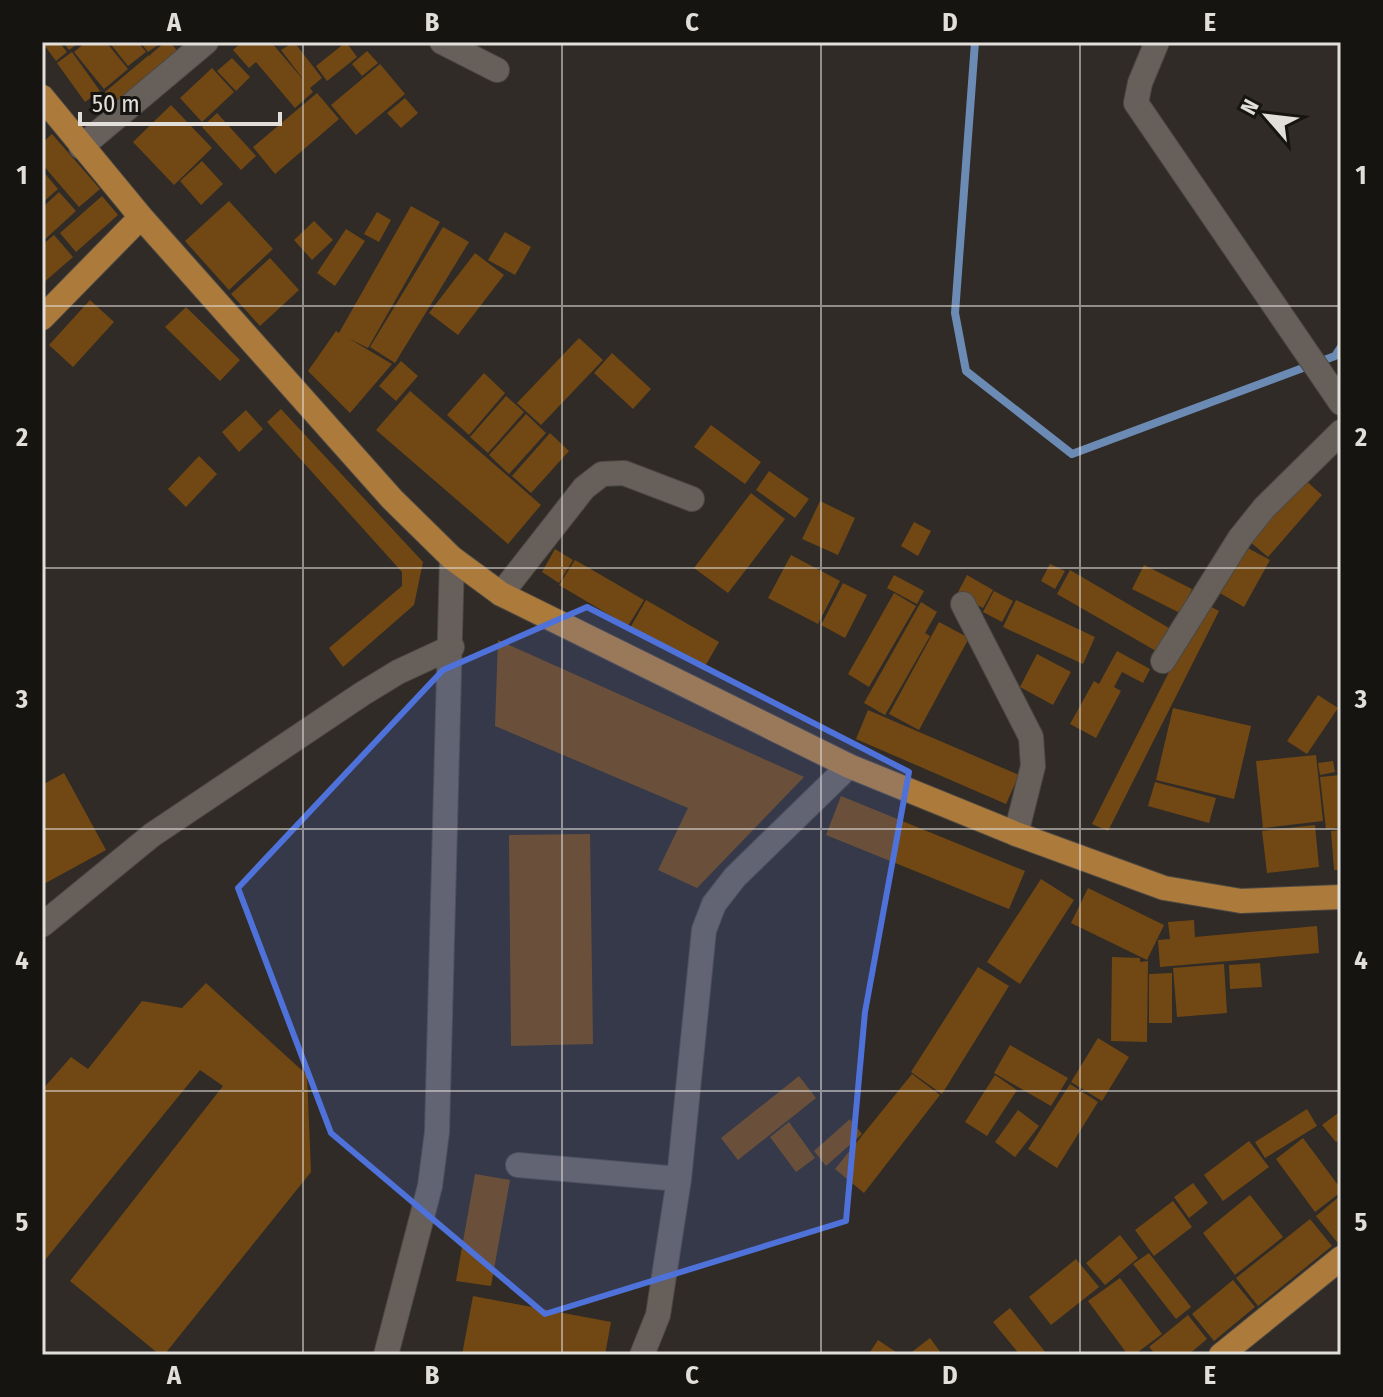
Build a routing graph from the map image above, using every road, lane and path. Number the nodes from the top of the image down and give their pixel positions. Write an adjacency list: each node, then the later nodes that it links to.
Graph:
1 (206, 42): 6 (street)
2 (442, 42): 4 (street)
3 (1157, 42): 9 (street)
4 (497, 70)
5 (42, 97): 6 (main road)
6 (81, 147): 7 (main road)
7 (141, 217): 8 (main road); 12 (main road)
8 (42, 318)
9 (1336, 395)
10 (1341, 432): 16 (street)
11 (692, 499): 13 (street)
12 (452, 558): 13 (main road); 15 (street)
13 (501, 594): 17 (main road)
14 (963, 604): 18 (street)
15 (452, 647): 20 (street); 24 (street)
16 (1163, 661)
17 (849, 766): 18 (main road); 22 (street)
18 (1016, 834): 19 (main road)
19 (1341, 897)
20 (42, 925)
21 (518, 1165): 22 (street)
22 (679, 1179): 25 (street)
23 (1341, 1258): 26 (main road)
24 (386, 1355)
25 (642, 1355)
26 (1221, 1355)

